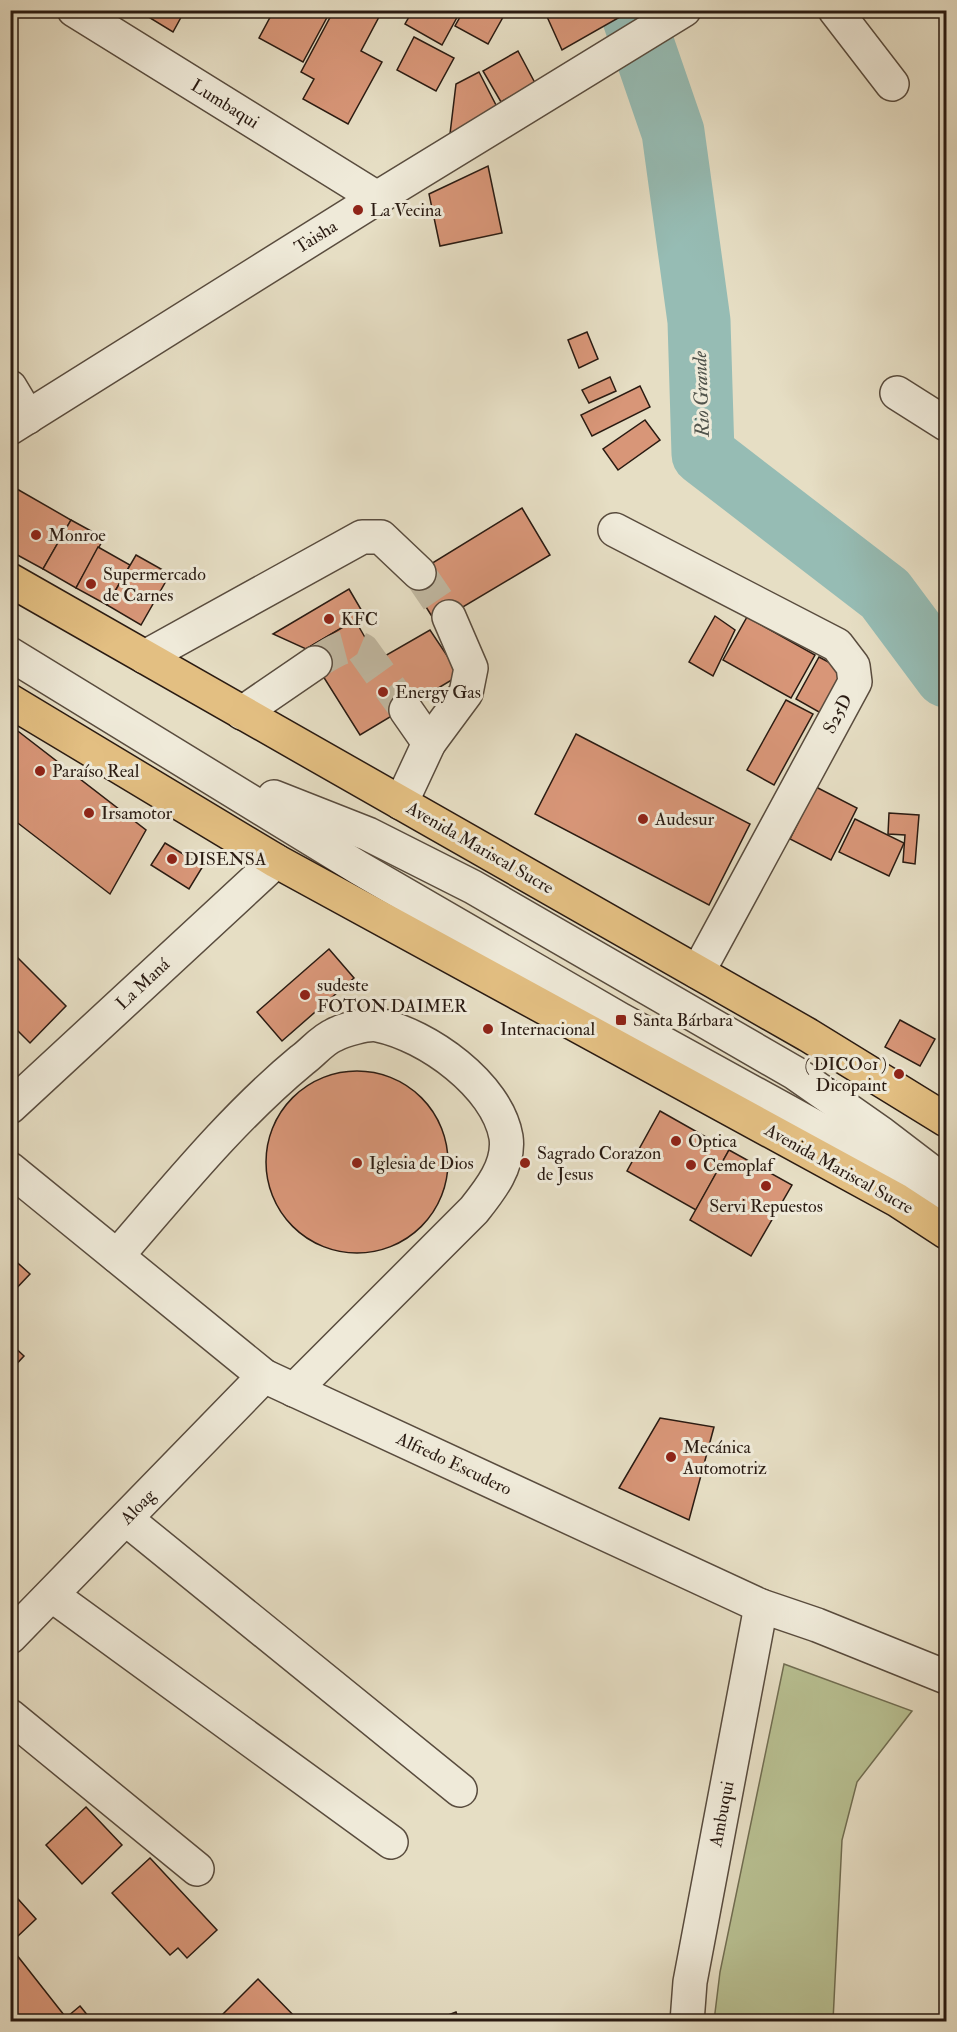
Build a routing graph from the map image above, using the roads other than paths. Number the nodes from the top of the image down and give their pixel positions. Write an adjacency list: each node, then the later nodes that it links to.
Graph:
1 (74, 10): 5 (street, Lumbaqui)
2 (836, 10): 4 (street)
3 (674, 16): 5 (street, Taisha)
4 (892, 84)
5 (377, 198): 8 (street, Taisha)
6 (10, 387): 8 (street)
7 (897, 393): 9 (street)
8 (19, 423)
9 (946, 423)
10 (615, 530): 24 (street, S25D)
11 (419, 573): 15 (street)
12 (10, 580): 15 (main road, Avenida Mariscal Sucre)
13 (449, 617): 20 (street)
14 (10, 654): 21 (street)
15 (146, 657): 19 (main road, Avenida Mariscal Sucre)
16 (315, 663): 19 (street)
17 (10, 701): 23 (main road, Avenida Mariscal Sucre)
18 (406, 710): 20 (street)
19 (242, 713): 22 (main road, Avenida Mariscal Sucre)
20 (429, 743): 22 (street)
21 (194, 765): 28 (street); 29 (street)
22 (401, 803): 24 (main road, Avenida Mariscal Sucre)
23 (276, 861): 25 (street, La Maná); 30 (main road, Avenida Mariscal Sucre)
24 (698, 972): 26 (main road, Avenida Mariscal Sucre)
25 (10, 1107)
26 (946, 1120)
27 (10, 1169): 31 (street, Alfredo Escudero)
28 (946, 1184)
29 (946, 1199)
30 (946, 1232)
31 (117, 1256): 32 (street, Alfredo Escudero); 33 (street)
32 (264, 1376): 33 (street, Alfredo Escudero); 34 (street, Aloag)
33 (294, 1390): 36 (street, Alfredo Escudero)
34 (126, 1519): 35 (street, Aloag); 40 (street)
35 (53, 1596): 37 (street, Aloag); 41 (street)
36 (761, 1606): 38 (street, Alfredo Escudero); 43 (street, Ambuqui)
37 (10, 1637)
38 (946, 1677)
39 (10, 1716): 42 (street)
40 (460, 1790)
41 (391, 1842)
42 (197, 1869)
43 (687, 2022)

